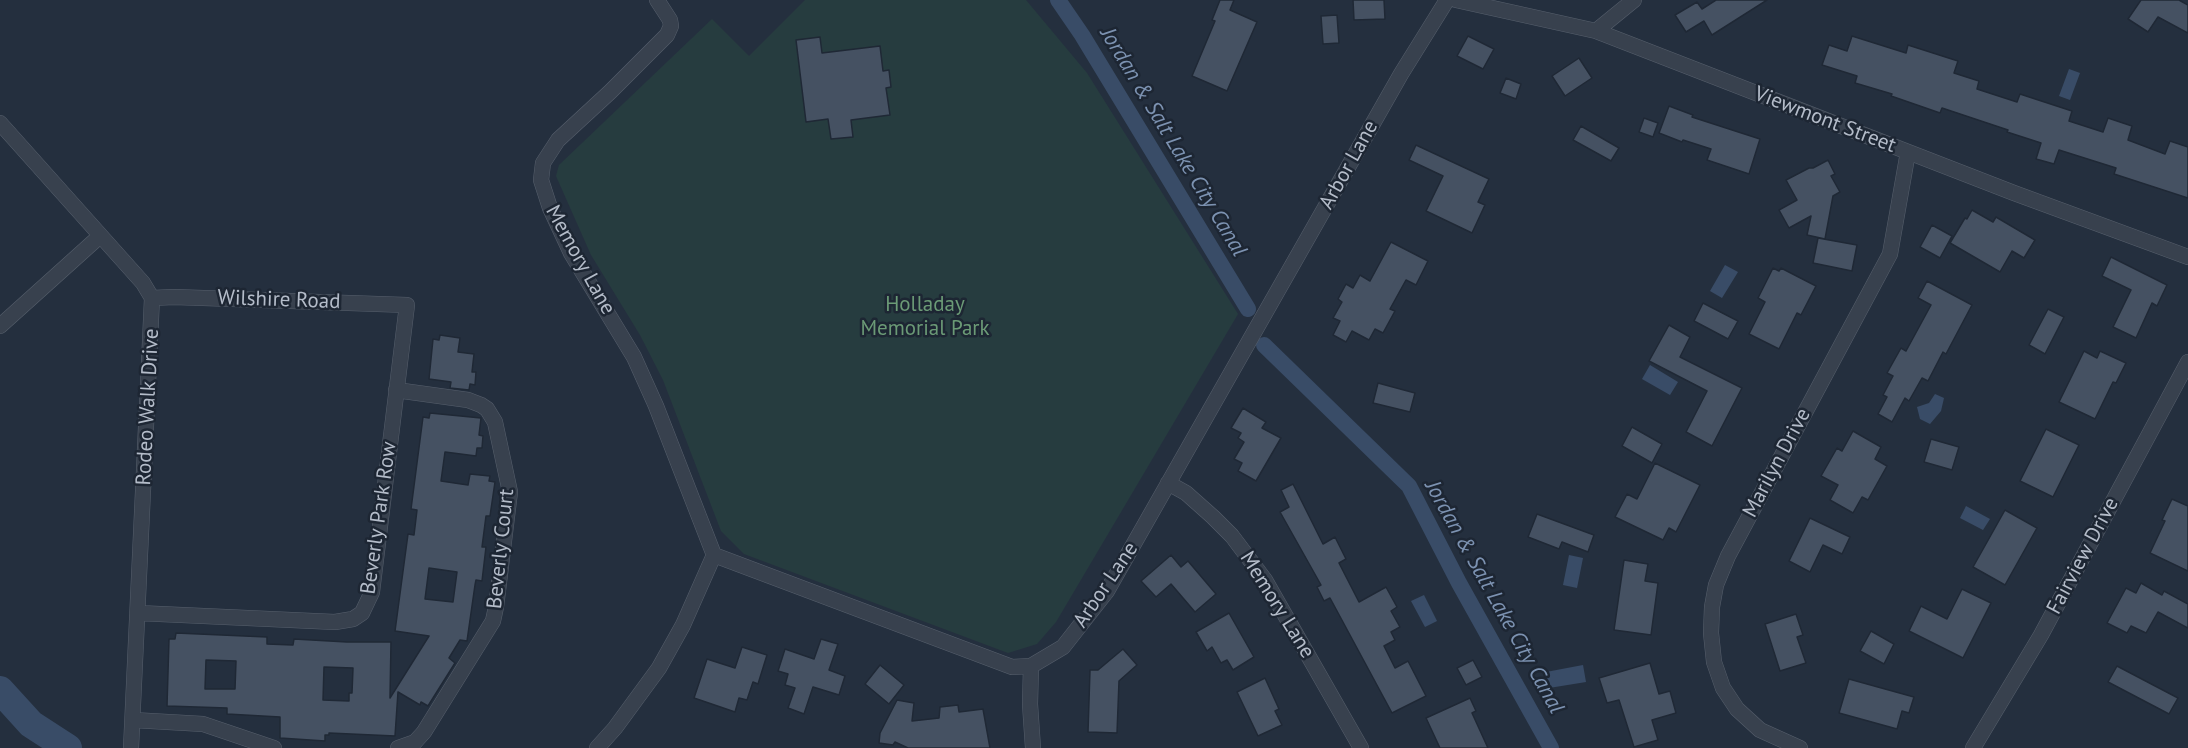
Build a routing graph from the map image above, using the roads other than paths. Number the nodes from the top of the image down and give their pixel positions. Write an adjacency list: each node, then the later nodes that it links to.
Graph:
1 (657, 0): 16 (street, Memory Lane)
2 (1447, 0): 15 (street, Arbor Lane)
3 (1456, 0): 5 (street, Viewmont Street)
4 (1634, 0): 5 (street)
5 (1596, 31): 7 (street, Viewmont Street)
6 (0, 123): 8 (street, Rodeo Walk Drive)
7 (1908, 152): 9 (street, Viewmont Street); 26 (street, Marilyn Drive)
8 (100, 236): 10 (street, Rodeo Walk Drive); 12 (street)
9 (2188, 257)
10 (152, 298): 11 (street, Wilshire Road); 17 (street, Rodeo Walk Drive)
11 (406, 305): 14 (street, Beverly Park Row)
12 (0, 326)
13 (2188, 362): 27 (street, Fairview Drive)
14 (396, 390): 17 (street, Beverly Park Row); 22 (street, Beverly Court)
15 (1168, 483): 18 (street, Arbor Lane); 25 (street, Memory Lane)
16 (714, 555): 18 (street); 23 (street)
17 (138, 613): 19 (street, Rodeo Walk Drive)
18 (1031, 666): 24 (street)
19 (133, 720): 20 (street, Rodeo Walk Drive); 21 (street)
20 (131, 748)
21 (274, 748)
22 (398, 748)
23 (597, 748)
24 (1033, 748)
25 (1361, 748)
26 (1800, 748)
27 (1973, 748)

